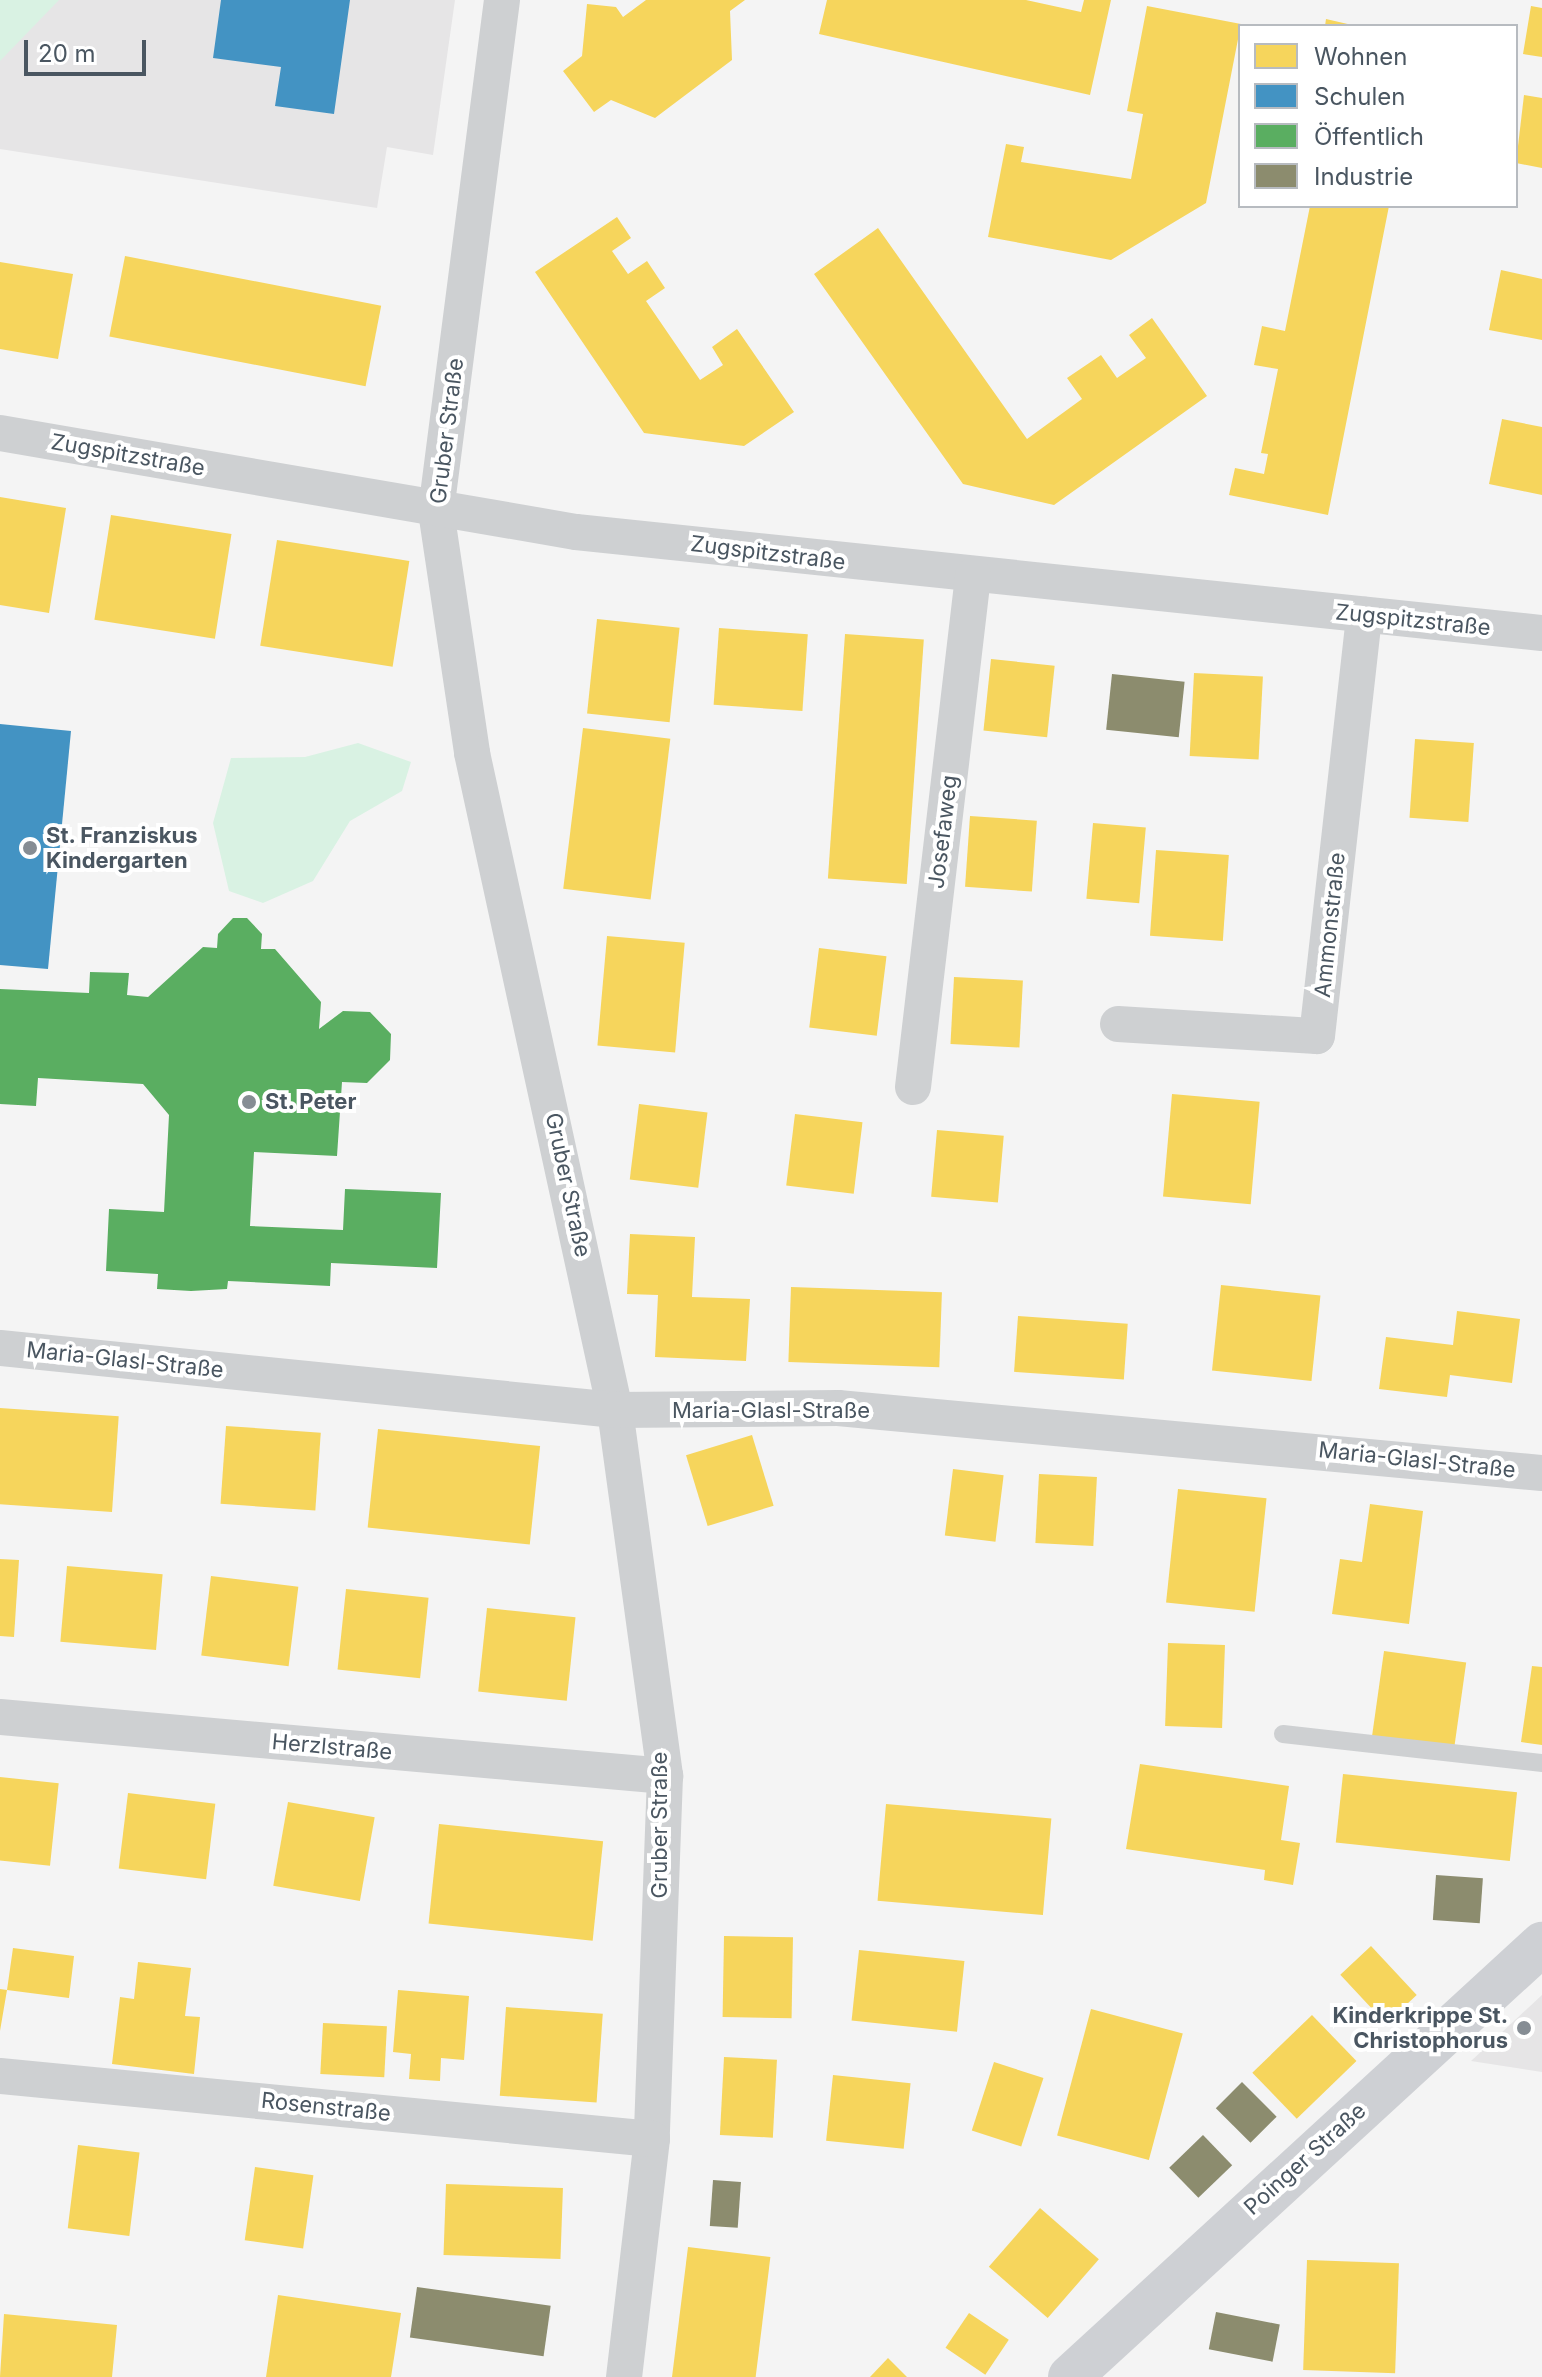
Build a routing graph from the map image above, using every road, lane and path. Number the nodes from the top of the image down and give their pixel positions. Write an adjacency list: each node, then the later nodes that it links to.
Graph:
1 (502, 0): 3 (street, Gruber Straße)
2 (0, 433): 3 (street, Zugspitzstraße)
3 (436, 511): 4 (street, Zugspitzstraße); 10 (street, Gruber Straße)
4 (973, 576): 5 (street, Zugspitzstraße); 8 (street, Josefaweg)
5 (1364, 615): 6 (street, Zugspitzstraße); 7 (street, Ammonstraße)
6 (1542, 633)
7 (1118, 1024)
8 (913, 1087)
9 (0, 1348): 10 (street, Maria-Glasl-Straße)
10 (615, 1410): 11 (street, Maria-Glasl-Straße); 15 (street, Gruber Straße)
11 (1542, 1473)
12 (0, 1717): 15 (street, Herzlstraße)
13 (1283, 1734): 14 (lane)
14 (1542, 1763)
15 (665, 1776): 18 (street, Gruber Straße)
16 (1542, 1944): 20 (street, Poinger Straße)
17 (0, 2076): 18 (street, Rosenstraße)
18 (652, 2139): 19 (street, Gruber Straße)
19 (624, 2377)
20 (1070, 2377)

